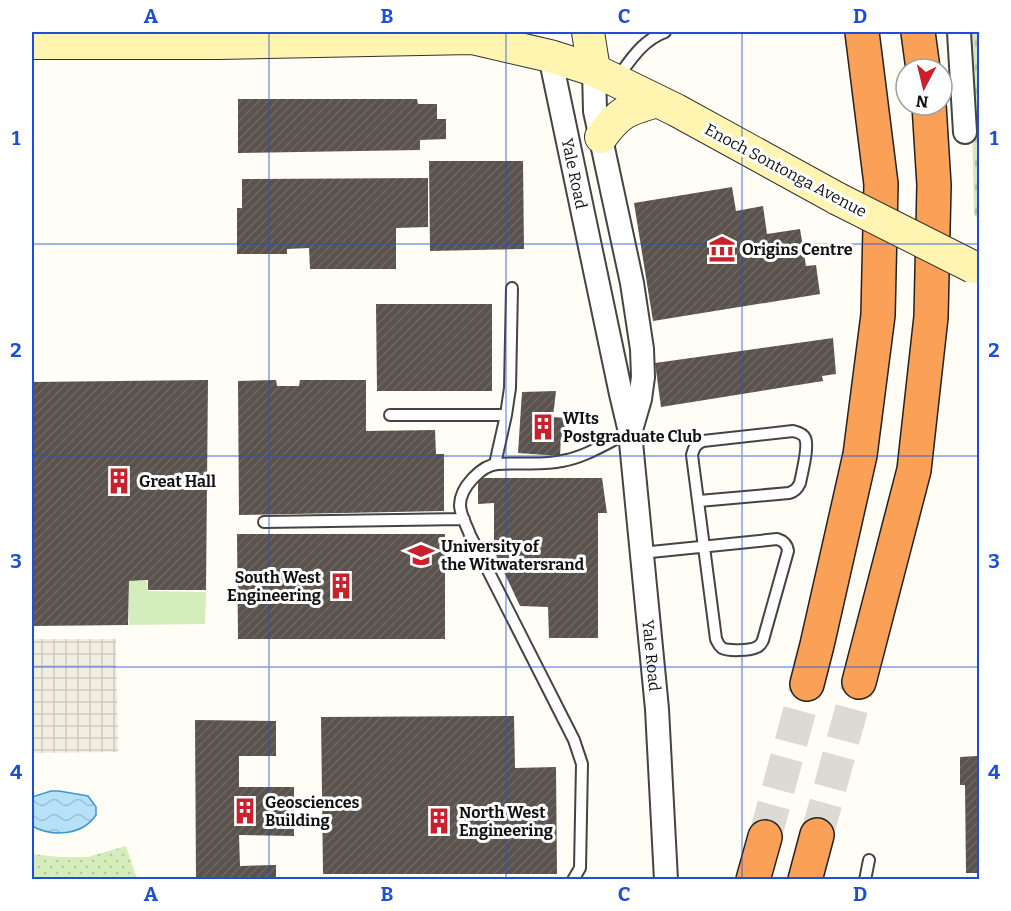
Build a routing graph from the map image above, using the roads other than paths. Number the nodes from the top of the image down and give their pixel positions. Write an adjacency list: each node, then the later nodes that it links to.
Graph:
1 (518, 32): 9 (main road)
2 (588, 32): 14 (main road)
3 (665, 32): 14 (lane)
4 (848, 32): 16 (highway)
5 (862, 32): 16 (highway)
6 (918, 32): 12 (highway)
7 (927, 32): 13 (highway)
8 (959, 32): 18 (street)
9 (472, 38): 10 (main road); 11 (main road, Enoch Sontonga Avenue)
10 (42, 39)
11 (550, 56): 14 (main road, Enoch Sontonga Avenue); 24 (street, Yale Road)
12 (923, 57)
13 (926, 57)
14 (605, 75): 15 (main road, Enoch Sontonga Avenue); 19 (street, Yale Road)
15 (657, 101): 19 (main road); 20 (main road, Enoch Sontonga Avenue, bridge)
16 (870, 102): 32 (highway)
17 (930, 117): 31 (highway)
18 (965, 132)
19 (601, 137): 24 (street, Yale Road)
20 (976, 268)
21 (513, 288): 23 (lane)
22 (390, 415): 23 (lane)
23 (506, 415): 25 (lane)
24 (630, 432): 25 (lane); 30 (street, Yale Road)
25 (495, 464): 27 (lane)
26 (699, 501): 26 (lane); 29 (lane)
27 (464, 519): 28 (lane); 36 (lane)
28 (264, 522)
29 (704, 547): 29 (lane); 30 (lane)
30 (641, 553): 37 (street, Yale Road)
31 (859, 682)
32 (807, 684)
33 (817, 835): 39 (highway)
34 (765, 837): 38 (highway)
35 (869, 861): 40 (lane)
36 (573, 879)
37 (666, 879)
38 (753, 879)
39 (805, 879)
40 (865, 879)

